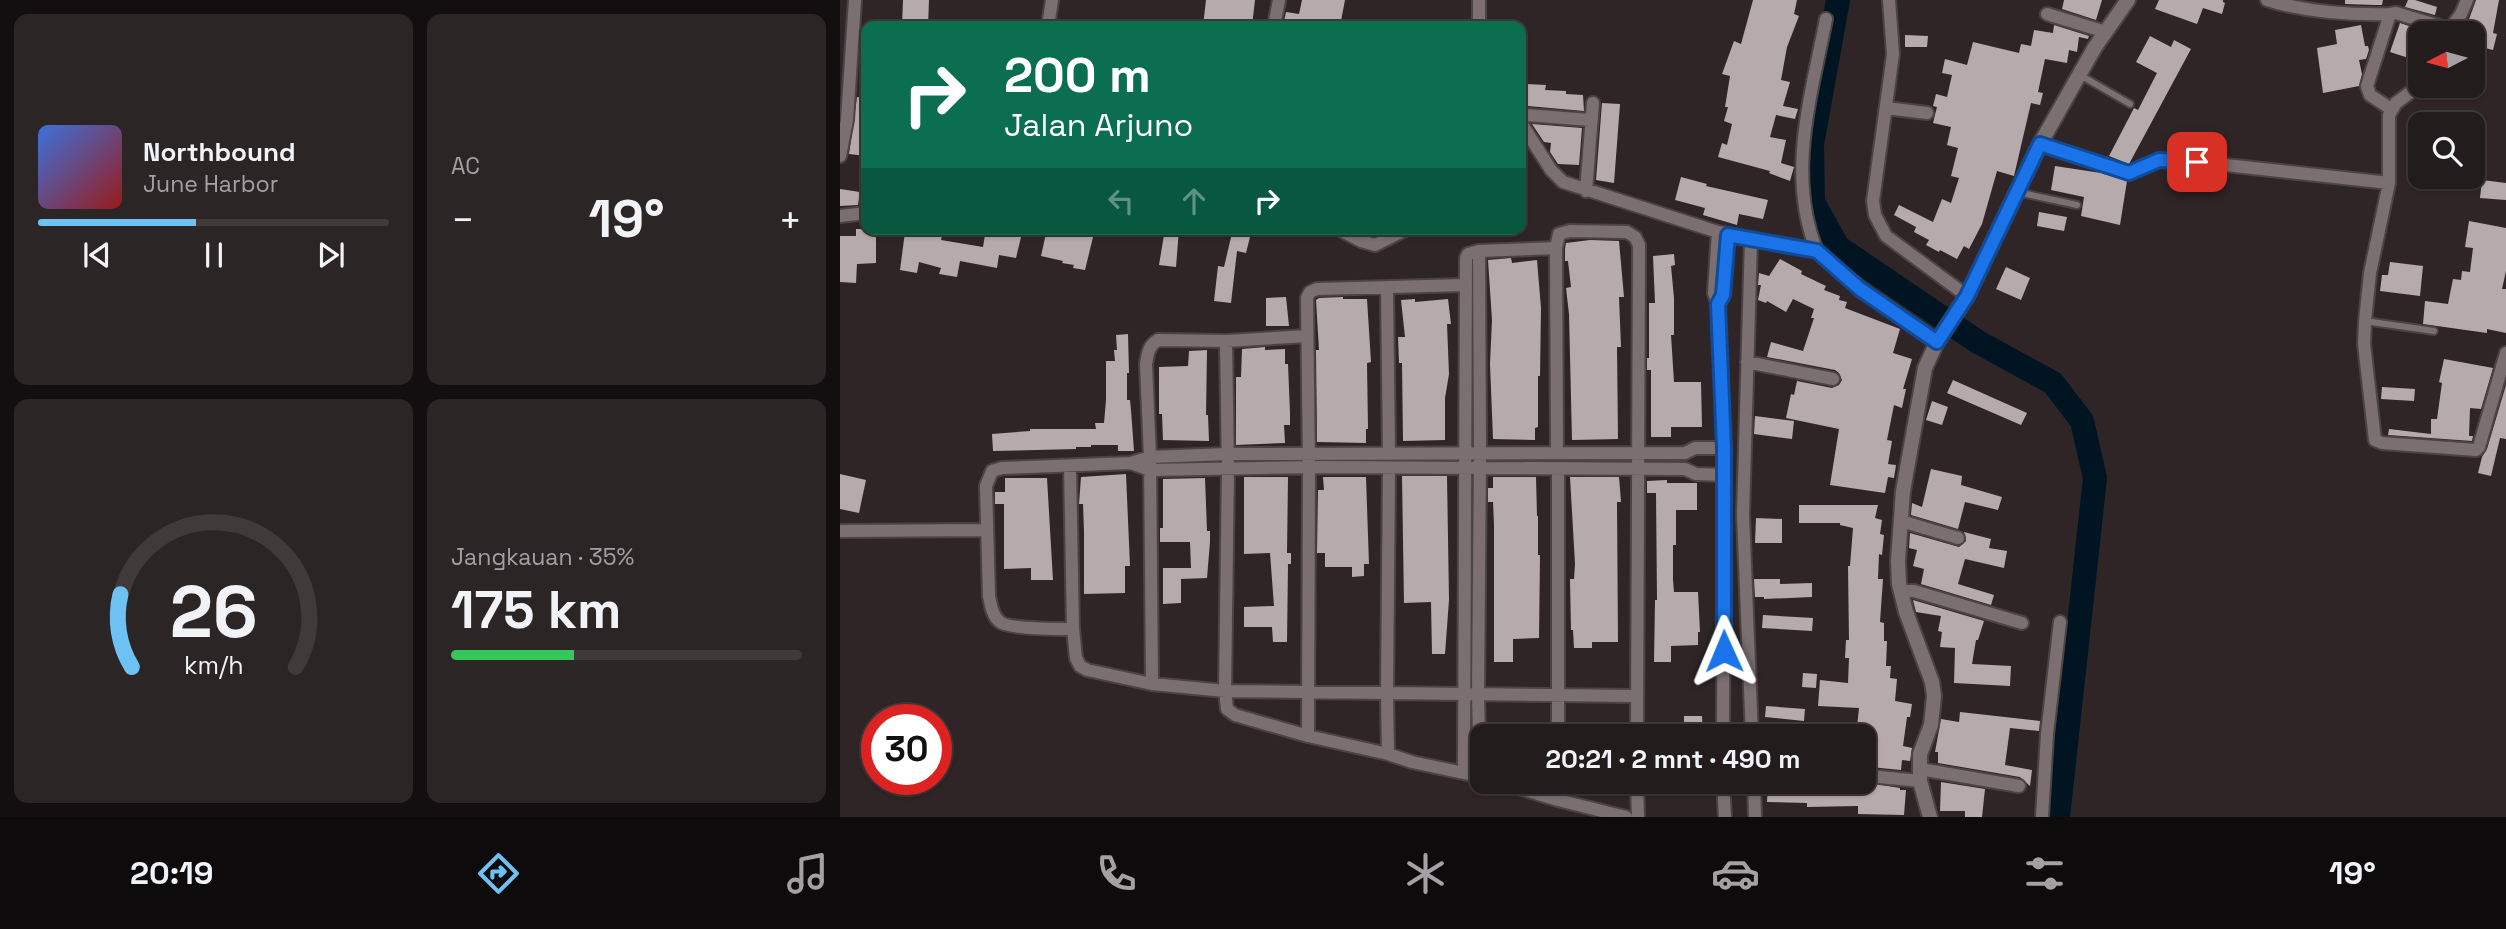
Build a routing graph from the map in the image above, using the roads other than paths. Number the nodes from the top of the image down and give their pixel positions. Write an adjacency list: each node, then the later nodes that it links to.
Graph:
1 (855, 0): 18 (street)
2 (1052, 0): 12 (street)
3 (1279, 0): 13 (street)
4 (1479, 0): 14 (street)
5 (1889, 0): 23 (street)
6 (2128, 0): 17 (street)
7 (2267, 0): 10 (street)
8 (2467, 0): 16 (street)
9 (2047, 14): 17 (street)
10 (2390, 14): 15 (street); 24 (street)
11 (1826, 19): 43 (street)
12 (1049, 21)
13 (1274, 21)
14 (1479, 21)
15 (2419, 21)
16 (2456, 21)
17 (2106, 32): 19 (street)
18 (860, 48): 30 (street)
19 (2080, 75): 22 (lane); 29 (street)
20 (2408, 94): 24 (street)
21 (1593, 103): 27 (street)
22 (2130, 104)
23 (1886, 108): 25 (street); 46 (street)
24 (2391, 109): 31 (street)
25 (1927, 113)
26 (1526, 115): 27 (street)
27 (1590, 120): 32 (street)
28 (1526, 129): 32 (street)
29 (2040, 144): 31 (street); 33 (street)
30 (840, 156)
31 (2389, 183): 47 (street)
32 (1586, 191): 37 (street)
33 (2017, 192): 34 (lane); 46 (street)
34 (2077, 205)
35 (861, 214): 36 (street)
36 (840, 216)
37 (1723, 234): 40 (street); 55 (street)
38 (1349, 235): 39 (street)
39 (1395, 235)
40 (1751, 240): 43 (street); 53 (street)
41 (1556, 248): 42 (street); 56 (street); 59 (street)
42 (1479, 251): 44 (street); 58 (street)
43 (1817, 251): 50 (street)
44 (1465, 285): 45 (street); 57 (street)
45 (1387, 288): 49 (street); 62 (street)
46 (1965, 299): 50 (street)
47 (2365, 321): 48 (lane); 52 (street)
48 (2434, 331)
49 (1307, 336): 51 (street); 63 (street)
50 (1939, 339): 73 (street)
51 (1226, 341): 61 (street); 64 (street)
52 (2506, 353)
53 (1747, 362): 54 (street); 92 (street)
54 (1833, 379)
55 (1724, 448): 60 (street); 72 (street)
56 (1639, 452): 59 (street); 60 (street); 68 (street)
57 (1466, 453): 58 (street); 62 (street); 67 (street)
58 (1480, 453): 59 (street); 67 (street)
59 (1557, 453)
60 (1685, 453): 69 (street)
61 (1228, 454): 63 (street); 64 (street); 70 (street)
62 (1389, 454): 63 (street)
63 (1309, 461): 66 (street); 70 (street); 83 (street)
64 (1150, 464): 65 (street); 70 (street); 81 (street)
65 (1070, 466): 74 (street); 80 (street)
66 (1389, 468): 67 (street); 84 (street)
67 (1473, 468): 71 (street); 85 (street)
68 (1639, 468): 69 (street); 71 (street); 87 (street)
69 (1685, 468): 72 (street)
70 (1228, 469): 82 (street)
71 (1558, 469): 86 (street)
72 (1723, 475): 91 (street)
73 (1901, 521): 76 (street); 77 (street)
74 (986, 530): 75 (street); 80 (street)
75 (840, 531)
76 (1958, 538)
77 (1901, 591): 79 (street); 97 (street)
78 (2060, 621): 111 (street)
79 (2022, 623)
80 (1073, 629): 81 (street)
81 (1152, 684): 82 (street)
82 (1225, 691): 83 (street); 93 (street)
83 (1308, 692): 84 (street); 93 (street)
84 (1387, 693): 85 (street); 94 (street)
85 (1472, 695): 86 (street); 88 (street); 95 (street)
86 (1558, 695): 87 (street); 89 (street)
87 (1637, 696): 90 (street)
88 (1475, 724)
89 (1558, 724)
90 (1637, 724)
91 (1723, 724)
92 (1751, 724)
93 (1308, 736): 94 (street)
94 (1388, 754): 95 (street)
95 (1464, 771): 96 (street)
96 (1470, 773)
97 (1920, 775): 98 (street); 99 (street); 110 (street)
98 (1876, 776)
99 (2019, 786)
100 (1538, 794): 105 (street)
101 (1558, 794): 105 (street)
102 (1637, 794): 107 (street)
103 (1724, 794): 108 (street)
104 (1754, 794): 109 (street)
105 (1558, 800): 106 (street)
106 (1626, 817)
107 (1638, 817)
108 (1725, 817)
109 (1755, 817)
110 (1930, 817)
111 (2042, 817)

